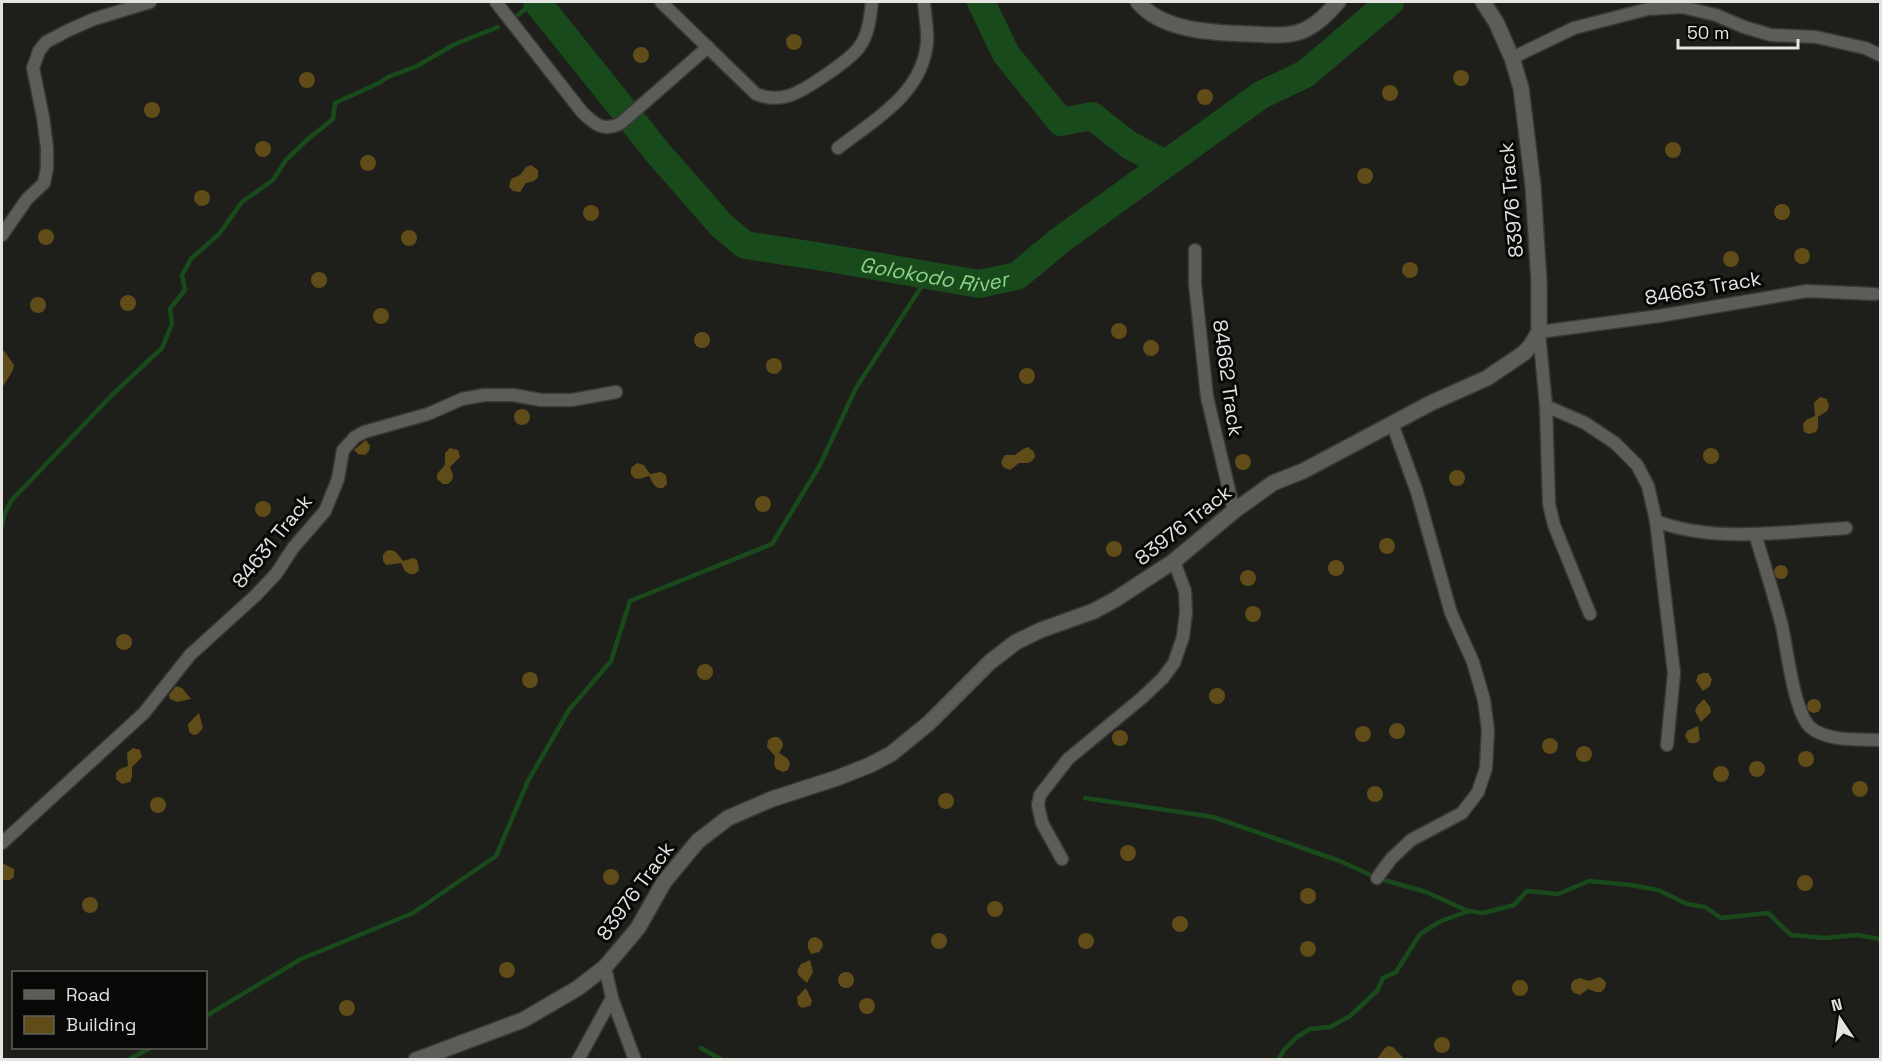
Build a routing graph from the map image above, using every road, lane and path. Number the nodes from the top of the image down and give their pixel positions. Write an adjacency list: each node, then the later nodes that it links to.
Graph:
1 (150, 2): 13 (street)
2 (496, 2): 9 (street)
3 (661, 2): 9 (street)
4 (872, 2): 9 (street)
5 (924, 2): 12 (street)
6 (1138, 2): 7 (street)
7 (1338, 2)
8 (1483, 2): 11 (street, 83976 Track)
9 (708, 46)
10 (1881, 55): 11 (street)
11 (1512, 58): 16 (street, 83976 Track)
12 (838, 148)
13 (2, 235)
14 (1195, 250): 20 (street, 84662 Track)
15 (1875, 294): 16 (street, 84663 Track)
16 (1539, 332): 18 (street); 19 (street, 83976 Track)
17 (616, 392): 28 (street, 84631 Track)
18 (1546, 406): 21 (street); 25 (street)
19 (1392, 423): 20 (street, 83976 Track); 30 (street)
20 (1234, 511): 24 (street, 83976 Track)
21 (1656, 521): 23 (street); 27 (street)
22 (1846, 528): 23 (street)
23 (1755, 534): 26 (street)
24 (1174, 561): 29 (street); 31 (street, 83976 Track)
25 (1590, 614)
26 (1881, 740)
27 (1667, 745)
28 (2, 843)
29 (1062, 859)
30 (1377, 878)
31 (605, 967): 32 (street); 33 (street, 83976 Track)
32 (612, 998): 34 (street); 35 (street)
33 (416, 1059)
34 (578, 1059)
35 (635, 1059)

